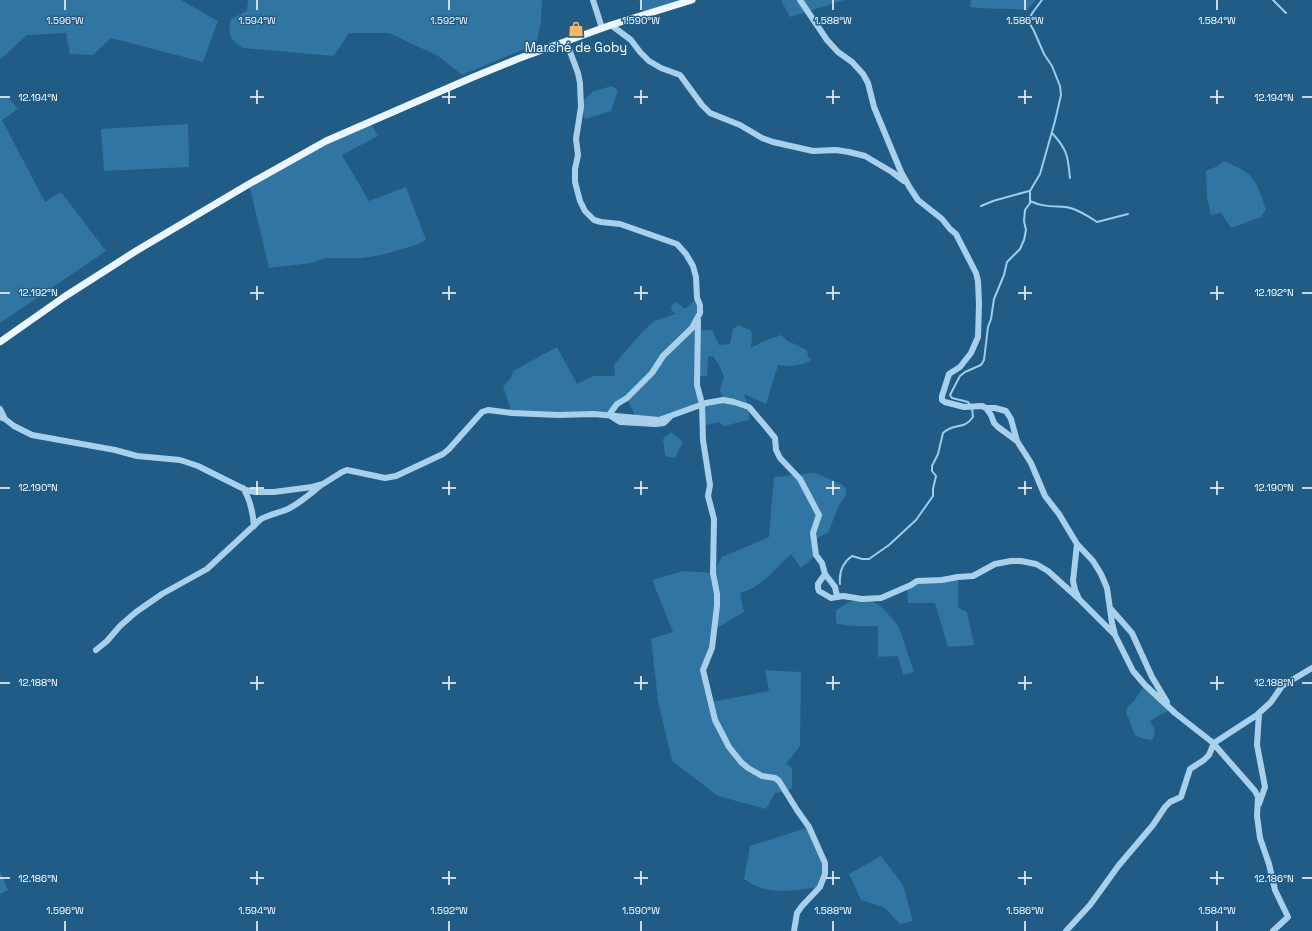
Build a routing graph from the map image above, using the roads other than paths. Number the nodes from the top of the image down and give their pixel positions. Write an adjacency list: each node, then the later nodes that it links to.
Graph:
1 (593, 0): 5 (street)
2 (692, 0): 4 (main road)
3 (800, 0): 7 (street)
4 (611, 25): 5 (main road); 7 (street)
5 (602, 28): 6 (main road)
6 (566, 41): 8 (street); 9 (main road)
7 (907, 183): 11 (street)
8 (698, 320): 10 (street); 13 (street)
9 (0, 342)
10 (702, 404): 13 (street); 20 (street); 31 (street)
11 (986, 408): 15 (street); 15 (street)
12 (0, 409): 14 (street)
13 (610, 415): 16 (street)
14 (2, 418): 17 (street)
15 (1017, 441): 19 (street)
16 (323, 484): 17 (street); 18 (street)
17 (242, 488): 18 (street)
18 (254, 526): 25 (street)
19 (1077, 544): 22 (street); 23 (street)
20 (825, 574): 21 (street); 21 (street)
21 (837, 596): 22 (street)
22 (1079, 599): 24 (street)
23 (1109, 607): 24 (street); 27 (street)
24 (1115, 635): 27 (street)
25 (96, 650)
26 (1312, 668): 28 (street)
27 (1175, 713): 29 (street)
28 (1259, 713): 29 (street); 30 (street)
29 (1214, 744): 30 (street); 32 (street)
30 (1257, 808): 33 (street)
31 (794, 931)
32 (1066, 931)
33 (1273, 931)

